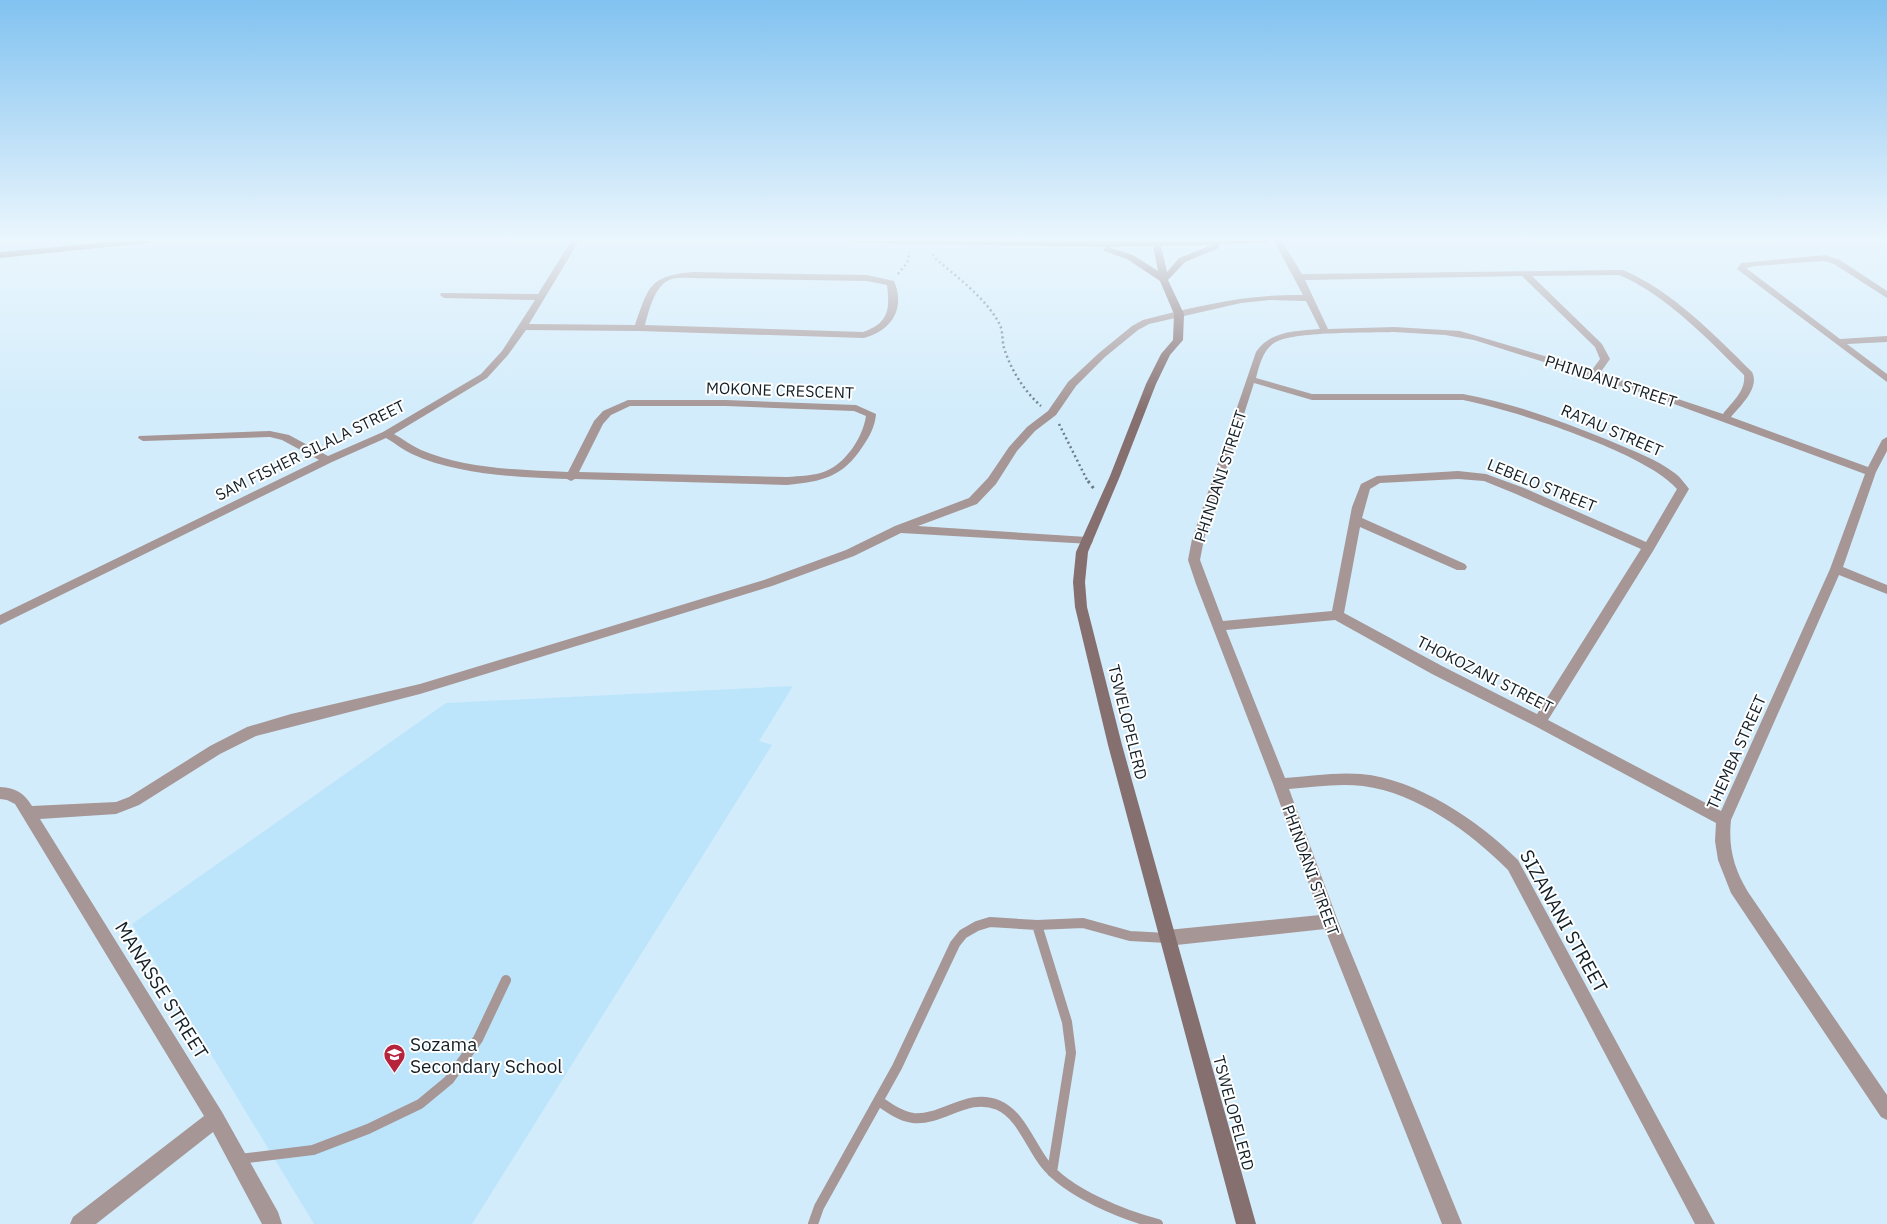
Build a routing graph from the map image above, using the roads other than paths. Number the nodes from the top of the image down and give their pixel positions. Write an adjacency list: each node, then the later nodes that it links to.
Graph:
1 (540, 298): 11 (street, SAM FISHER SILALA STREET)
2 (651, 298): 12 (street)
3 (893, 298): 12 (street)
4 (1172, 298): 10 (street, TSWELOPELERD)
5 (1259, 298): 10 (street)
6 (1310, 298): 13 (street)
7 (1550, 298): 16 (street)
8 (1662, 298): 19 (street)
9 (1780, 298): 15 (street)
10 (1179, 314): 27 (street); 28 (street, TSWELOPELERD)
11 (523, 327): 12 (street); 20 (street, SAM FISHER SILALA STREET)
12 (640, 328)
13 (1325, 331): 16 (street, PHINDANI STREET); 17 (street, PHINDANI STREET)
14 (1887, 339): 15 (street)
15 (1839, 342): 18 (street)
16 (1595, 373): 19 (street, PHINDANI STREET)
17 (1251, 379): 29 (street, RATAU STREET); 35 (street, PHINDANI STREET)
18 (1887, 379)
19 (1725, 418): 24 (street, PHINDANI STREET)
20 (386, 434): 23 (street, SAM FISHER SILALA STREET); 25 (street, MOKONE CRESCENT)
21 (143, 438): 23 (street)
22 (1887, 440): 24 (street, THEMBA STREET)
23 (328, 460): 34 (street, SAM FISHER SILALA STREET)
24 (1871, 472): 31 (street, THEMBA STREET)
25 (571, 477): 25 (street, MOKONE CRESCENT)
26 (1355, 520): 29 (street, LEBELO STREET); 30 (street); 33 (street, LEBELO STREET)
27 (899, 529): 28 (street); 39 (street)
28 (1087, 541): 43 (street, TSWELOPELERD)
29 (1649, 548): 36 (street, RATAU STREET)
30 (1461, 568)
31 (1836, 569): 32 (street); 40 (street, THEMBA STREET)
32 (1887, 590)
33 (1337, 615): 35 (street); 36 (street, THOKOZANI STREET)
34 (0, 620)
35 (1217, 626): 37 (street, PHINDANI STREET)
36 (1540, 722): 40 (street, THOKOZANI STREET)
37 (1280, 784): 41 (street, PHINDANI STREET); 56 (street, SIZANANI STREET)
38 (0, 793): 39 (street, MANASSE STREET)
39 (28, 813): 47 (street, MANASSE STREET)
40 (1724, 820): 46 (street, THEMBA STREET)
41 (1330, 921): 43 (street); 55 (street, PHINDANI STREET)
42 (1038, 925): 43 (lane); 45 (lane); 49 (lane)
43 (1167, 938): 54 (street, TSWELOPELERD)
44 (506, 980): 48 (lane)
45 (879, 1101): 49 (lane); 52 (lane)
46 (1887, 1111)
47 (216, 1118): 48 (street, MANASSE STREET); 50 (street)
48 (239, 1159): 51 (street, MANASSE STREET)
49 (1052, 1172): 53 (lane)
50 (80, 1224)
51 (272, 1224)
52 (813, 1224)
53 (1158, 1224)
54 (1246, 1224)
55 (1452, 1224)
56 (1705, 1224)

